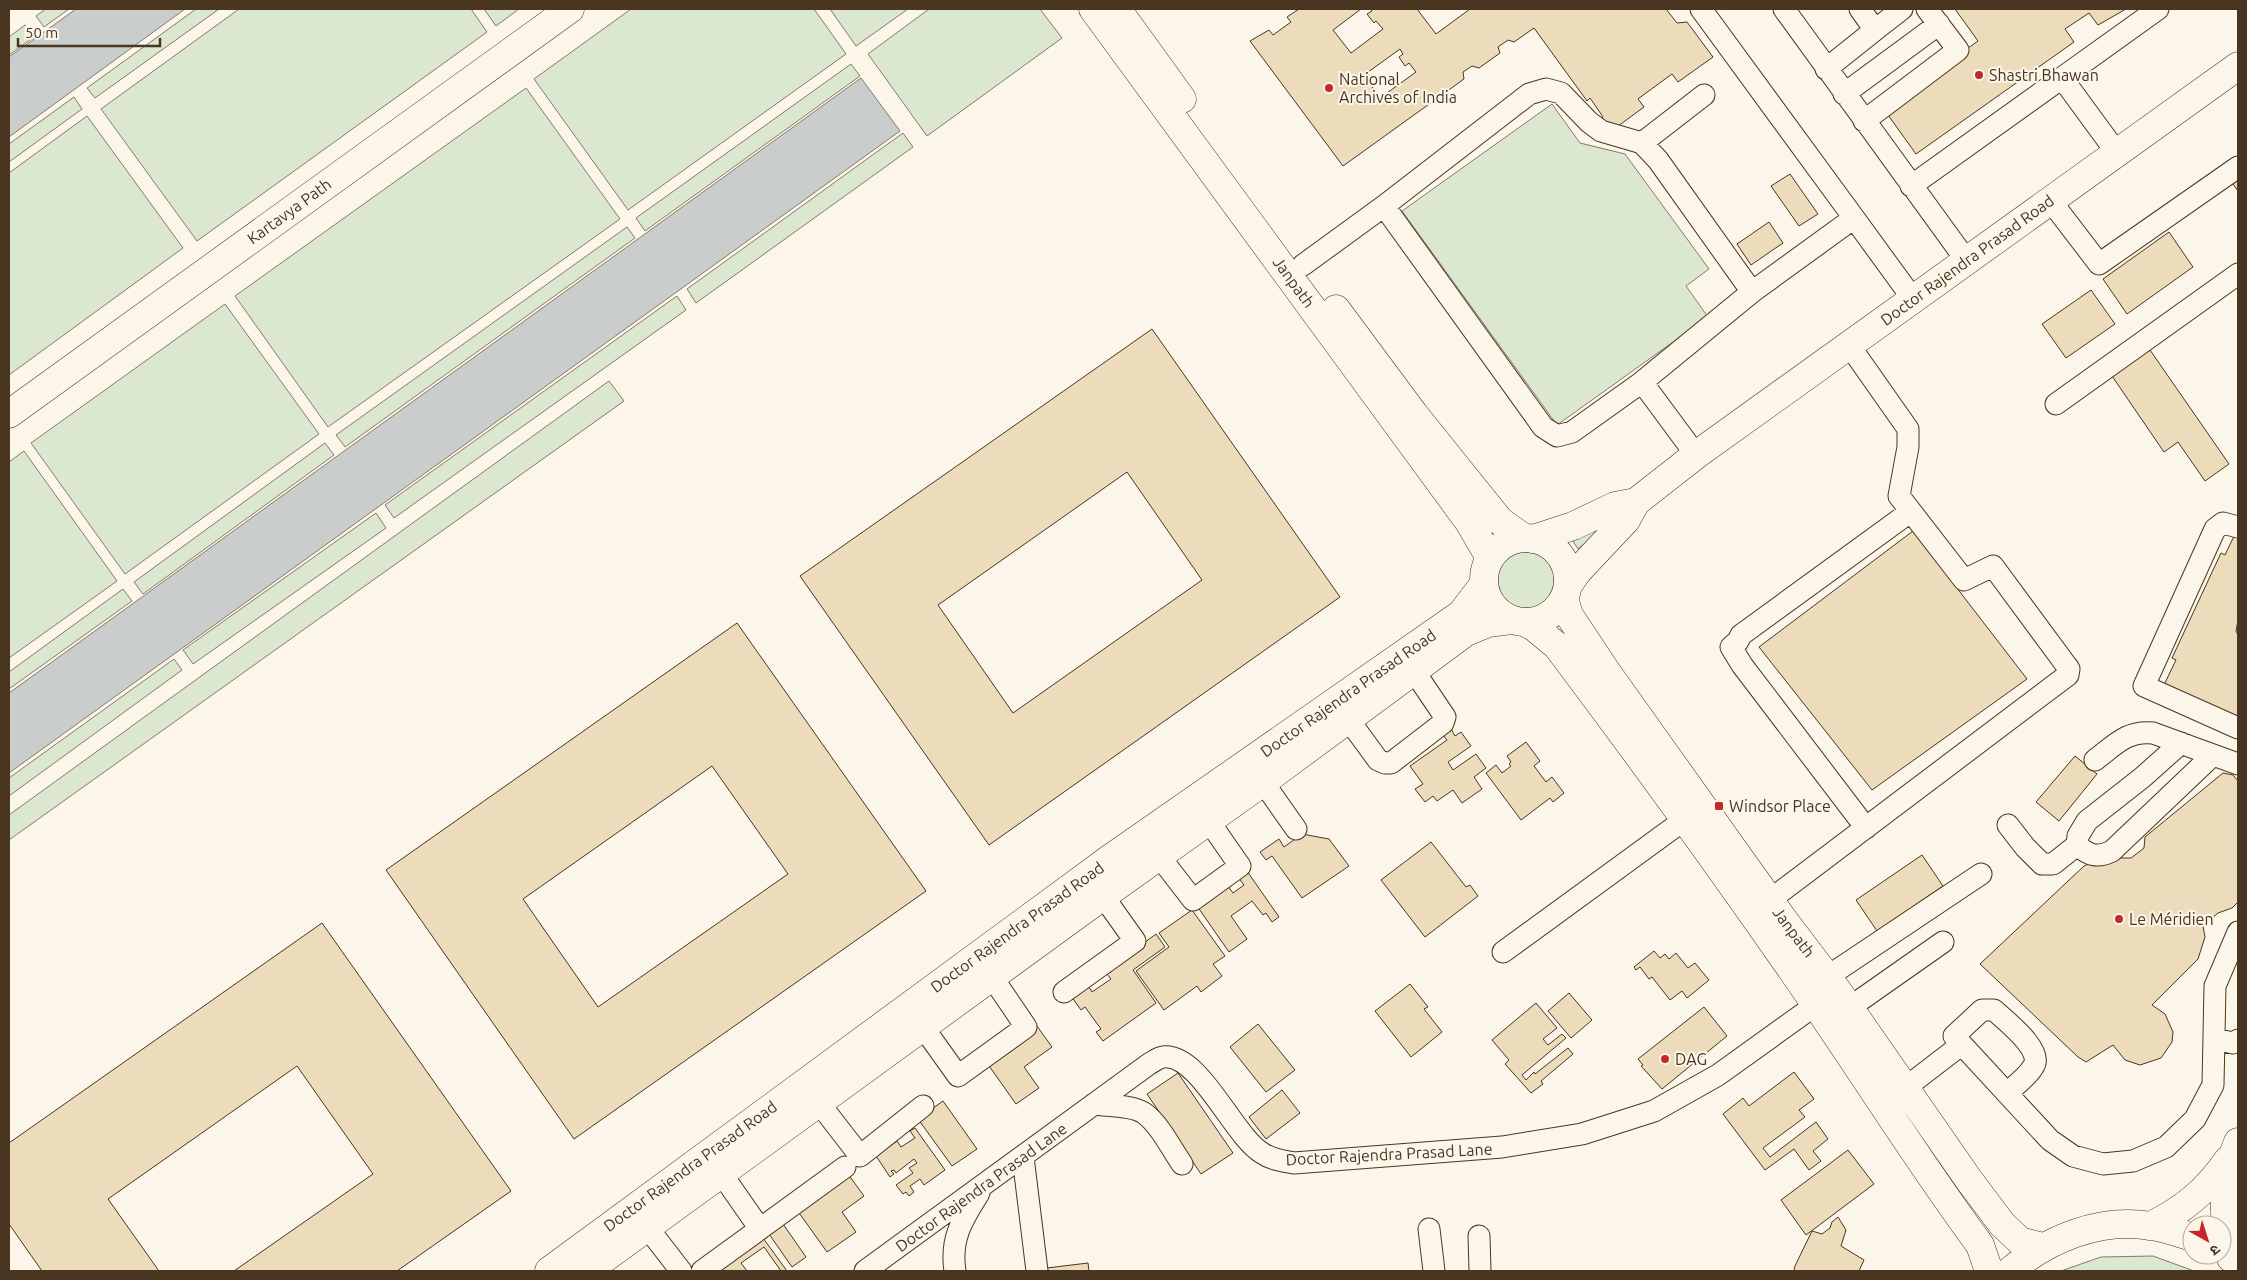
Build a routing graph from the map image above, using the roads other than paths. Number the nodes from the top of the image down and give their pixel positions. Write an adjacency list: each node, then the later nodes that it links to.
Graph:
1 (570, 9): 33 (main road, Kartavya Path)
2 (1094, 9): 21 (main road, Janpath)
3 (1117, 9): 21 (main road, Janpath)
4 (1702, 9): 24 (street)
5 (1784, 9): 11 (street)
6 (1860, 9): 10 (street)
7 (1902, 9): 10 (street)
8 (2158, 9): 13 (street)
9 (1933, 17): 14 (street); 16 (street)
10 (1875, 30): 11 (street)
11 (1826, 69): 14 (street)
12 (2236, 71): 18 (main road, Doctor Rajendra Prasad Road)
13 (2062, 78): 18 (street); 20 (street)
14 (1844, 94): 16 (street)
15 (1704, 95): 17 (street)
16 (1864, 121): 20 (street)
17 (1642, 143): 23 (street); 28 (street)
18 (2117, 153): 22 (main road, Doctor Rajendra Prasad Road)
19 (2238, 167): 22 (street)
20 (1911, 186): 25 (street)
21 (1243, 197): 26 (main road, Janpath); 39 (main road, Janpath)
22 (2050, 200): 25 (main road, Doctor Rajendra Prasad Road)
23 (1384, 206): 26 (street); 31 (street)
24 (1854, 218): 28 (street); 29 (street)
25 (1966, 260): 29 (main road, Doctor Rajendra Prasad Road)
26 (1303, 265): 38 (main road, Janpath)
27 (2238, 274): 32 (street)
28 (1752, 292): 31 (street)
29 (1913, 299): 30 (main road, Doctor Rajendra Prasad Road)
30 (1849, 345): 34 (main road, Doctor Rajendra Prasad Road); 36 (street)
31 (1642, 382): 34 (street)
32 (2056, 404)
33 (9, 414)
34 (1696, 455): 35 (main road, Doctor Rajendra Prasad Road)
35 (1636, 502): 38 (main road); 40 (main road)
36 (1910, 512): 53 (street); 53 (street)
37 (2238, 527): 44 (street)
38 (1528, 538): 39 (main road); 40 (main road)
39 (1487, 571): 41 (main road); 89 (main road, Doctor Rajendra Prasad Road)
40 (1566, 592): 41 (main road); 59 (main road, Janpath)
41 (1518, 621): 42 (main road, Doctor Rajendra Prasad Road); 51 (main road, Janpath)
42 (1414, 671): 43 (main road, Doctor Rajendra Prasad Road); 43 (street)
43 (1348, 719): 49 (main road, Doctor Rajendra Prasad Road)
44 (2238, 728)
45 (2181, 743): 46 (street); 47 (street); 55 (street)
46 (2213, 755): 48 (street); 55 (street)
47 (2095, 760)
48 (2238, 764)
49 (1263, 782): 50 (main road, Doctor Rajendra Prasad Road); 54 (street)
50 (1208, 820): 56 (main road, Doctor Rajendra Prasad Road); 56 (street)
51 (1684, 820): 62 (street); 65 (main road, Janpath)
52 (2008, 825): 55 (street)
53 (1866, 828): 59 (street)
54 (1296, 829)
55 (2078, 845)
56 (1159, 856): 58 (main road, Doctor Rajendra Prasad Road)
57 (1981, 874): 65 (street)
58 (1103, 896): 63 (main road, Doctor Rajendra Prasad Road); 64 (street)
59 (1770, 900): 65 (main road, Janpath)
60 (2238, 932): 67 (street)
61 (1943, 942): 65 (street)
62 (1503, 952)
63 (992, 977): 66 (main road, Doctor Rajendra Prasad Road); 66 (street)
64 (1064, 992)
65 (1832, 995): 70 (main road, Janpath); 73 (street, Doctor Rajendra Prasad Lane); 98 (main road, Janpath)
66 (922, 1027): 72 (main road, Doctor Rajendra Prasad Road)
67 (2214, 1039): 68 (street); 71 (street)
68 (2238, 1040)
69 (1961, 1045): 70 (street); 71 (street); 71 (street)
70 (1905, 1088): 88 (main road, Janpath)
71 (2008, 1092)
72 (819, 1103): 74 (street); 79 (main road, Doctor Rajendra Prasad Road)
73 (1094, 1104): 76 (street, Doctor Rajendra Prasad Lane); 77 (street)
74 (923, 1106)
75 (2236, 1148): 81 (main road); 82 (main road)
76 (1023, 1157): 80 (street, Doctor Rajendra Prasad Lane); 95 (street)
77 (1182, 1164)
78 (845, 1167): 84 (street)
79 (721, 1173): 83 (main road, Doctor Rajendra Prasad Road); 84 (street)
80 (983, 1185): 93 (street, Doctor Rajendra Prasad Lane); 94 (street)
81 (2224, 1215)
82 (2150, 1226): 86 (main road); 88 (main road)
83 (647, 1227): 89 (main road, Doctor Rajendra Prasad Road); 91 (street)
84 (760, 1229): 92 (street)
85 (1429, 1229): 96 (street)
86 (2182, 1234)
87 (1479, 1236): 97 (street)
88 (2043, 1247): 99 (main road)
89 (602, 1259): 90 (main road, Doctor Rajendra Prasad Road)
90 (549, 1271)
91 (681, 1271)
92 (702, 1271)
93 (864, 1271)
94 (955, 1271)
95 (1036, 1271)
96 (1434, 1271)
97 (1480, 1271)
98 (1989, 1271)
99 (2010, 1271)

